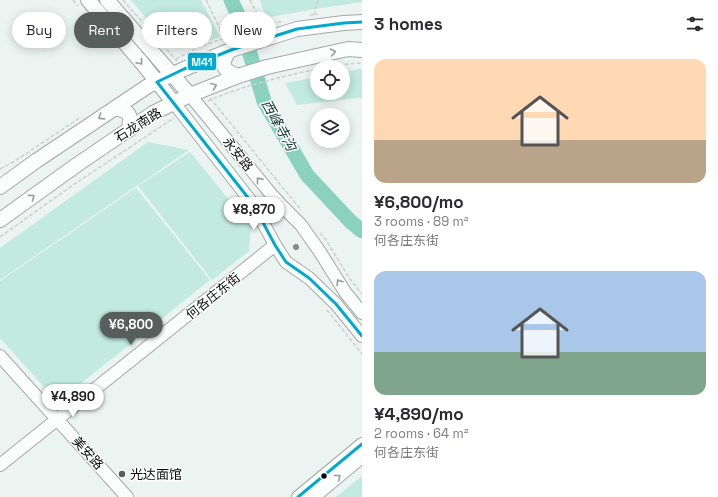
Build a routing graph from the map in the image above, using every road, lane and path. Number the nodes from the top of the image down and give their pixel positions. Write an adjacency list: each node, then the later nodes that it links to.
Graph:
1 (88, 0): 21 (main road, one-way to 21)
2 (107, 0): 18 (main road, 永安路)
3 (123, 0): 18 (path)
4 (206, 0): 10 (path)
5 (250, 0): 7 (path)
6 (318, 0): 8 (path)
7 (256, 12)
8 (314, 15)
9 (362, 22): 11 (main road, 石龙南路)
10 (220, 31)
11 (276, 36)
12 (220, 47): 18 (path)
13 (225, 48): 18 (main road, 石龙南路)
14 (227, 48): 22 (main road)
15 (362, 50): 20 (main road, 石龙南路, one-way to 15)
16 (362, 63): 17 (path)
17 (350, 64)
18 (177, 68): 21 (main road, 石龙南路); 23 (main road, 永安路)
19 (310, 70): 20 (path)
20 (269, 74): 22 (main road, 石龙南路); 22 (path)
21 (157, 82): 24 (main road, 石龙南路); 25 (main road)
22 (239, 83): 23 (main road, 石龙南路, one-way to 22); 23 (path)
23 (201, 98): 25 (main road, 石龙南路); 28 (path, 永安路); 34 (main road, 永安路, one-way to 23)
24 (115, 108): 26 (main road); 27 (main road, 石龙南路, one-way to 27)
25 (178, 108): 26 (main road, 石龙南路); 31 (path, 石龙南路); 32 (main road)
26 (129, 130): 29 (main road, 石龙南路, one-way to 26)
27 (0, 187)
28 (301, 210)
29 (0, 220)
30 (316, 228): 33 (path)
31 (0, 237)
32 (275, 246): 35 (main road); 37 (main road, 何各庄东街)
33 (362, 294)
34 (362, 313)
35 (362, 336)
36 (0, 356): 37 (main road, 美安路)
37 (58, 420): 40 (main road, 何各庄东街); 41 (main road, 美安路)
38 (362, 444): 42 (main road)
39 (362, 458): 43 (main road, one-way to 39)
40 (0, 465)
41 (127, 497)
42 (298, 497)
43 (314, 497)

